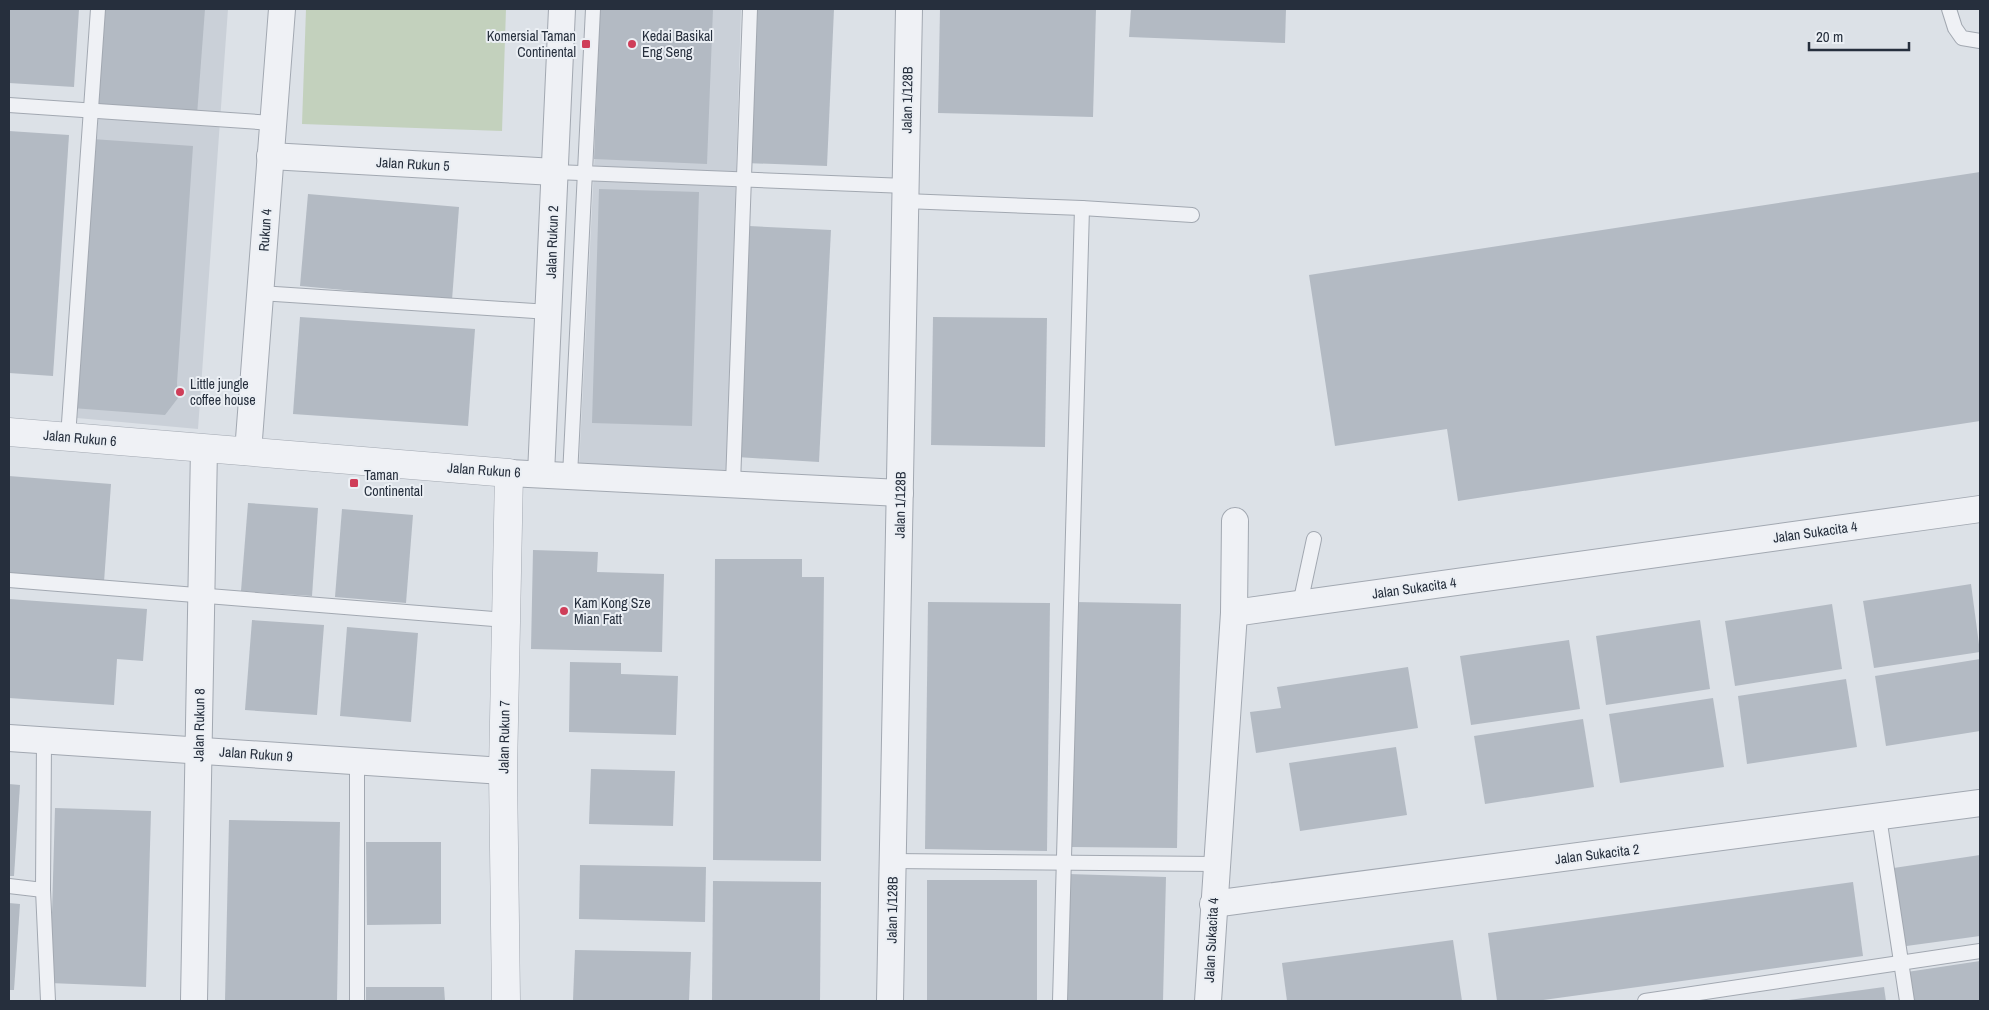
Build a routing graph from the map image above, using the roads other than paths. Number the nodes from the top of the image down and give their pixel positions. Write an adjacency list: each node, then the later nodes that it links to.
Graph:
1 (98, 9): 10 (lane)
2 (282, 9): 11 (street, Rukun 4)
3 (562, 9): 13 (street, Jalan Rukun 2)
4 (593, 9): 14 (lane)
5 (750, 9): 15 (lane)
6 (909, 9): 16 (street, Jalan 1/128B)
7 (1949, 9): 8 (lane)
8 (1980, 41)
9 (9, 105): 10 (lane)
10 (91, 110): 11 (lane); 22 (lane)
11 (273, 123): 12 (street, Rukun 4)
12 (270, 156): 13 (street, Jalan Rukun 5); 19 (street, Rukun 4)
13 (555, 172): 14 (lane); 20 (street, Jalan Rukun 2)
14 (585, 173): 15 (lane); 27 (lane)
15 (744, 179): 16 (lane); 28 (lane)
16 (905, 193): 17 (lane); 29 (street, Jalan 1/128B)
17 (1082, 208): 18 (lane); 46 (lane)
18 (1192, 215)
19 (260, 293): 20 (lane); 24 (street, Rukun 4)
20 (549, 312): 26 (street, Jalan Rukun 2)
21 (9, 432): 22 (street, Jalan Rukun 6)
22 (68, 437): 23 (street, Jalan Rukun 6)
23 (204, 448): 24 (street, Jalan Rukun 6); 34 (street, Jalan Rukun 8)
24 (248, 452): 25 (street, Jalan Rukun 6)
25 (509, 473): 26 (street, Jalan Rukun 6); 37 (street, Jalan Rukun 7)
26 (541, 474): 27 (street, Jalan Rukun 6)
27 (570, 476): 28 (street, Jalan Rukun 6)
28 (733, 484): 29 (street, Jalan Rukun 6)
29 (900, 493): 45 (street, Jalan 1/128B)
30 (1980, 509): 35 (street, Jalan Sukacita 4)
31 (1235, 521): 36 (street)
32 (1314, 539): 35 (lane)
33 (9, 580): 34 (lane)
34 (202, 595): 37 (lane); 40 (street, Jalan Rukun 8)
35 (1300, 604): 36 (street, Jalan Sukacita 4)
36 (1234, 613): 47 (street, Jalan Sukacita 4)
37 (506, 620): 42 (street, Jalan Rukun 7)
38 (9, 738): 39 (street, Jalan Rukun 9)
39 (44, 740): 40 (street, Jalan Rukun 9); 49 (lane)
40 (199, 751): 41 (street, Jalan Rukun 9); 54 (street, Jalan Rukun 8)
41 (357, 761): 42 (street, Jalan Rukun 9); 55 (lane)
42 (503, 771): 56 (street, Jalan Rukun 7)
43 (1980, 803): 44 (street, Jalan Sukacita 2)
44 (1879, 817): 50 (street, Jalan Sukacita 2); 52 (lane)
45 (893, 861): 46 (lane); 57 (street, Jalan 1/128B)
46 (1062, 862): 47 (lane); 58 (lane)
47 (1216, 864): 50 (street, Jalan Sukacita 4)
48 (9, 886): 49 (lane)
49 (43, 890): 53 (lane)
50 (1213, 904): 59 (street, Jalan Sukacita 4)
51 (1980, 950): 52 (lane)
52 (1902, 962): 60 (lane); 61 (lane)
53 (48, 1001)
54 (194, 1001)
55 (357, 1001)
56 (506, 1001)
57 (890, 1001)
58 (1060, 1001)
59 (1208, 1001)
60 (1645, 1001)
61 (1907, 1001)

